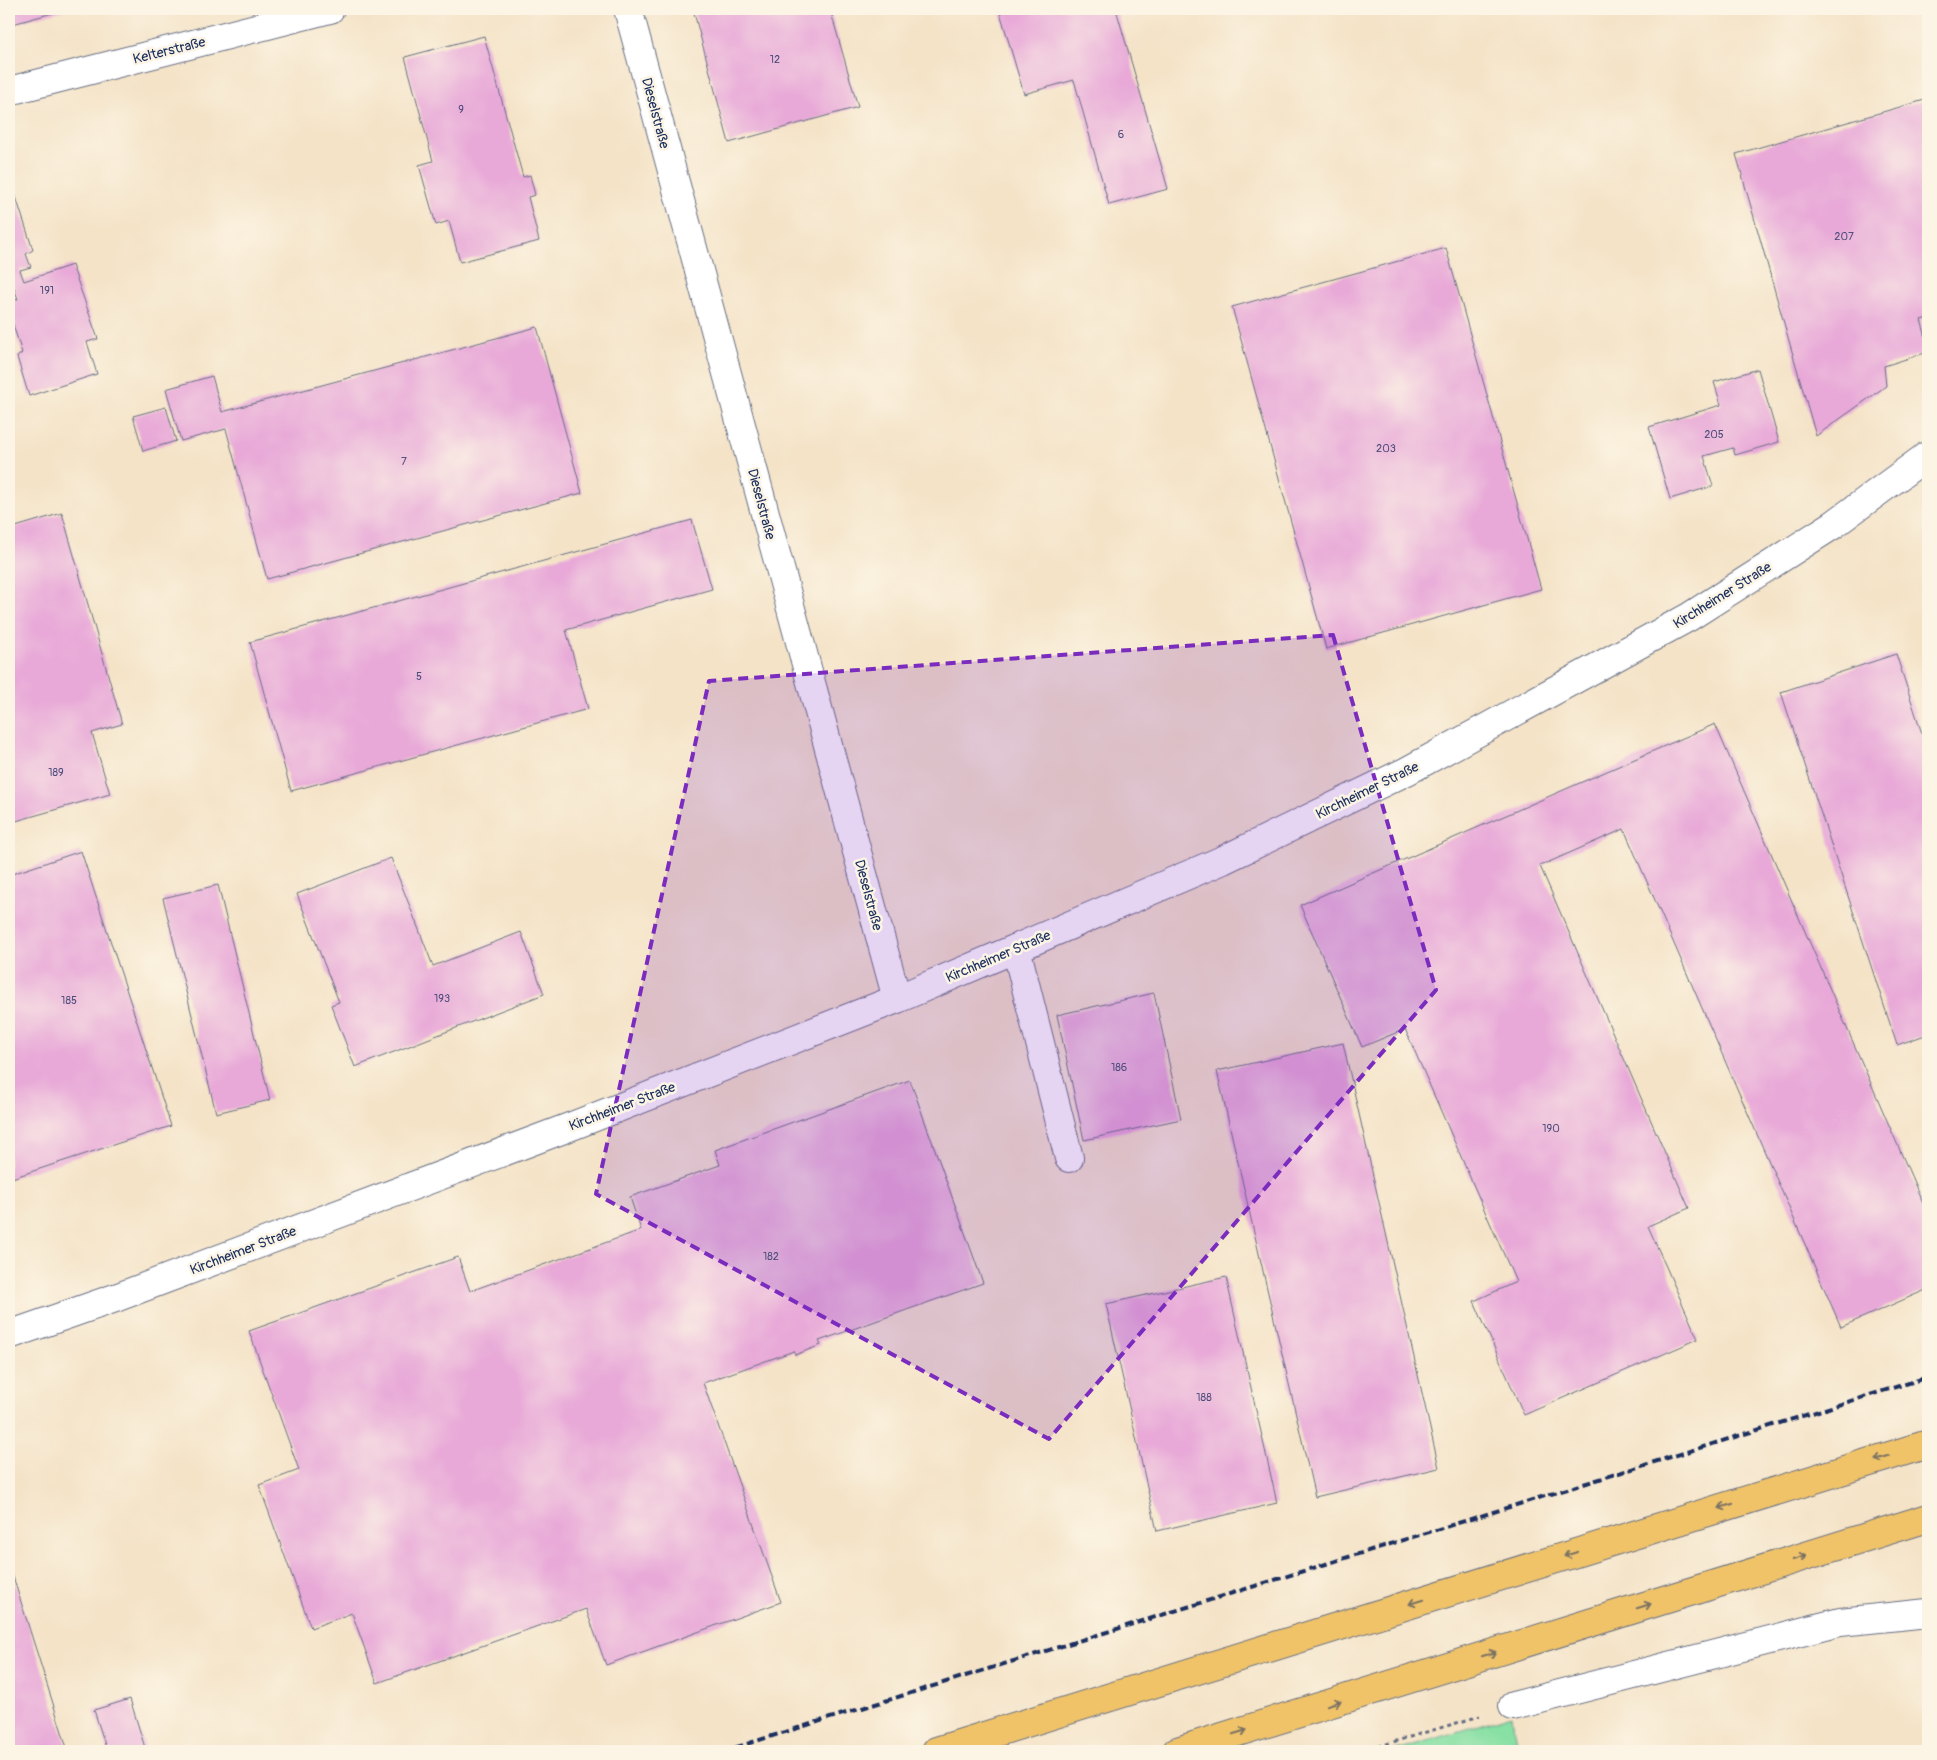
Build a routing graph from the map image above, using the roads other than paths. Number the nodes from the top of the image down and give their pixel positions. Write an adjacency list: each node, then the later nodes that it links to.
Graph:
1 (330, 9): 3 (street, Kelterstraße)
2 (628, 9): 6 (street, Dieselstraße)
3 (9, 90)
4 (1928, 454): 5 (street, Kirchheimer Straße)
5 (1016, 948): 6 (street, Kirchheimer Straße); 7 (street)
6 (897, 999): 8 (street, Kirchheimer Straße)
7 (1069, 1158)
8 (9, 1335)
9 (1928, 1444): 13 (main road, one-way to 13)
10 (1928, 1518): 14 (main road, one-way to 10)
11 (1928, 1613): 12 (street)
12 (1513, 1706)
13 (936, 1751)
14 (1177, 1751)

